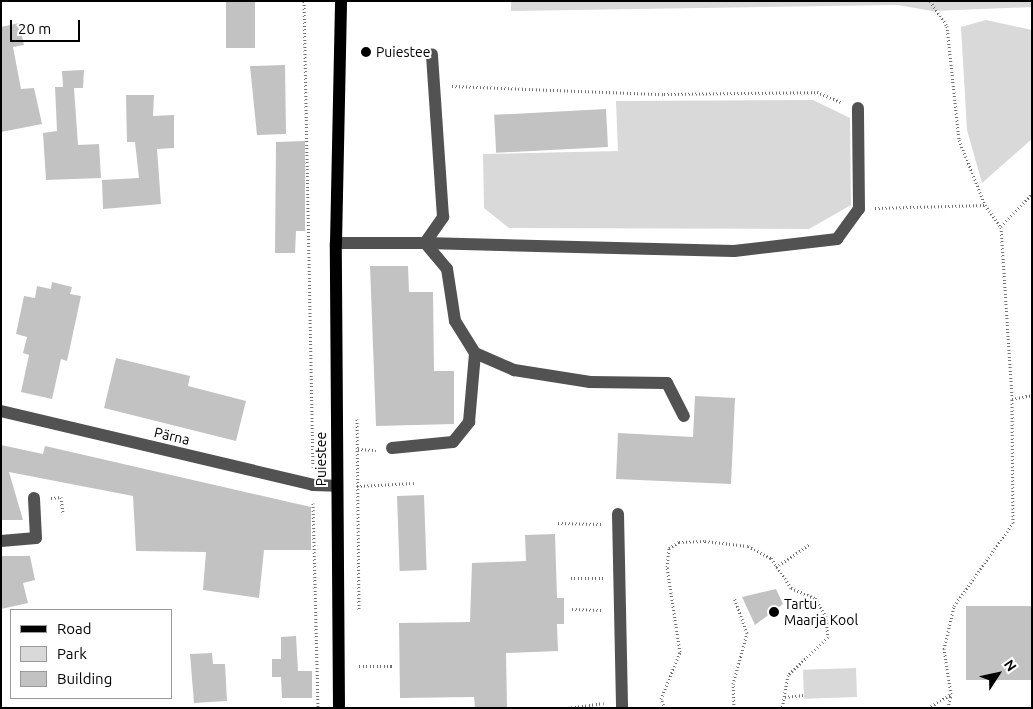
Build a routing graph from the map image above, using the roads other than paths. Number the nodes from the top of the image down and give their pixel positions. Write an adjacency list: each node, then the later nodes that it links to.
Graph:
1 (341, 1): 4 (main road, Puiestee)
2 (432, 54): 5 (street)
3 (858, 108): 5 (street)
4 (336, 242): 5 (street); 10 (main road, Puiestee)
5 (425, 244): 6 (street)
6 (475, 353): 8 (street); 9 (street)
7 (1, 411): 10 (street, Pärna)
8 (684, 416)
9 (392, 448)
10 (336, 486): 15 (main road, Puiestee)
11 (34, 498): 13 (street)
12 (618, 519): 14 (street)
13 (1, 541)
14 (622, 704)
15 (339, 708)

